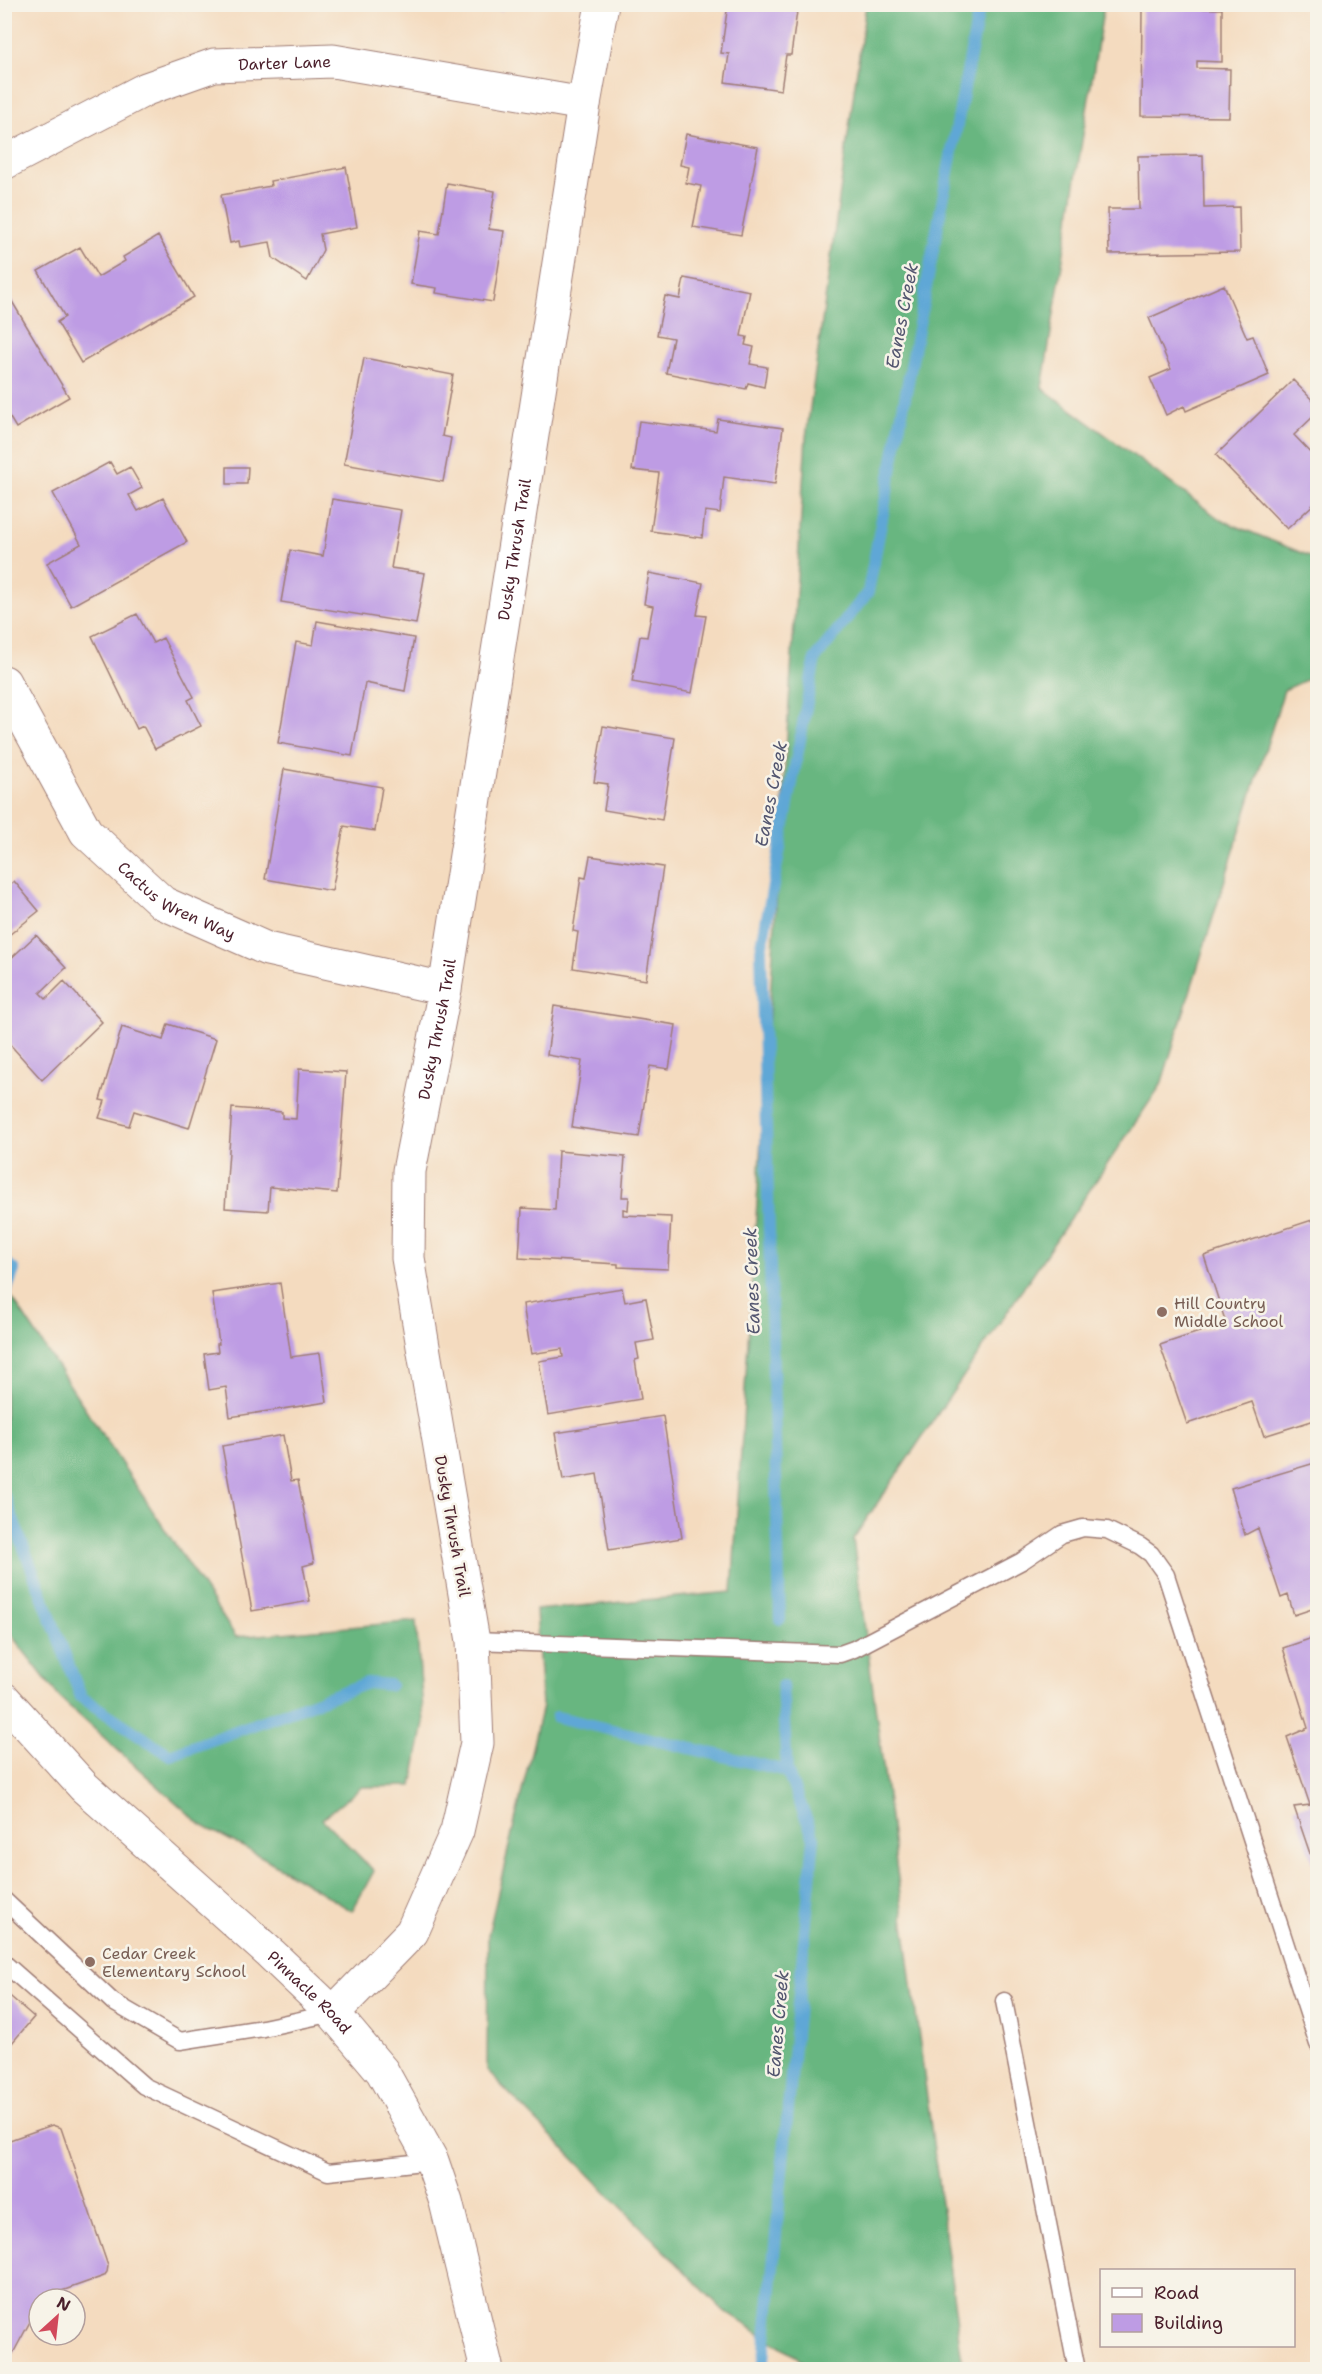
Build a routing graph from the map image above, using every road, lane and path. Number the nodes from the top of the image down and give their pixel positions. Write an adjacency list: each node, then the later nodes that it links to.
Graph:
1 (602, 4): 2 (street, Dusky Thrush Trail)
2 (584, 104): 3 (street, Darter Lane); 5 (street, Dusky Thrush Trail)
3 (4, 163)
4 (4, 682): 5 (street, Cactus Wren Way)
5 (445, 989): 6 (street, Dusky Thrush Trail)
6 (473, 1641): 11 (street, Dusky Thrush Trail); 12 (lane)
7 (4, 1699): 11 (street, Pinnacle Road)
8 (4, 1900): 11 (lane)
9 (4, 1963): 13 (lane)
10 (1004, 2001): 15 (lane)
11 (333, 2013): 13 (street, Pinnacle Road)
12 (1317, 2044)
13 (432, 2161): 14 (street, Pinnacle Road)
14 (487, 2370)
15 (1077, 2370)

